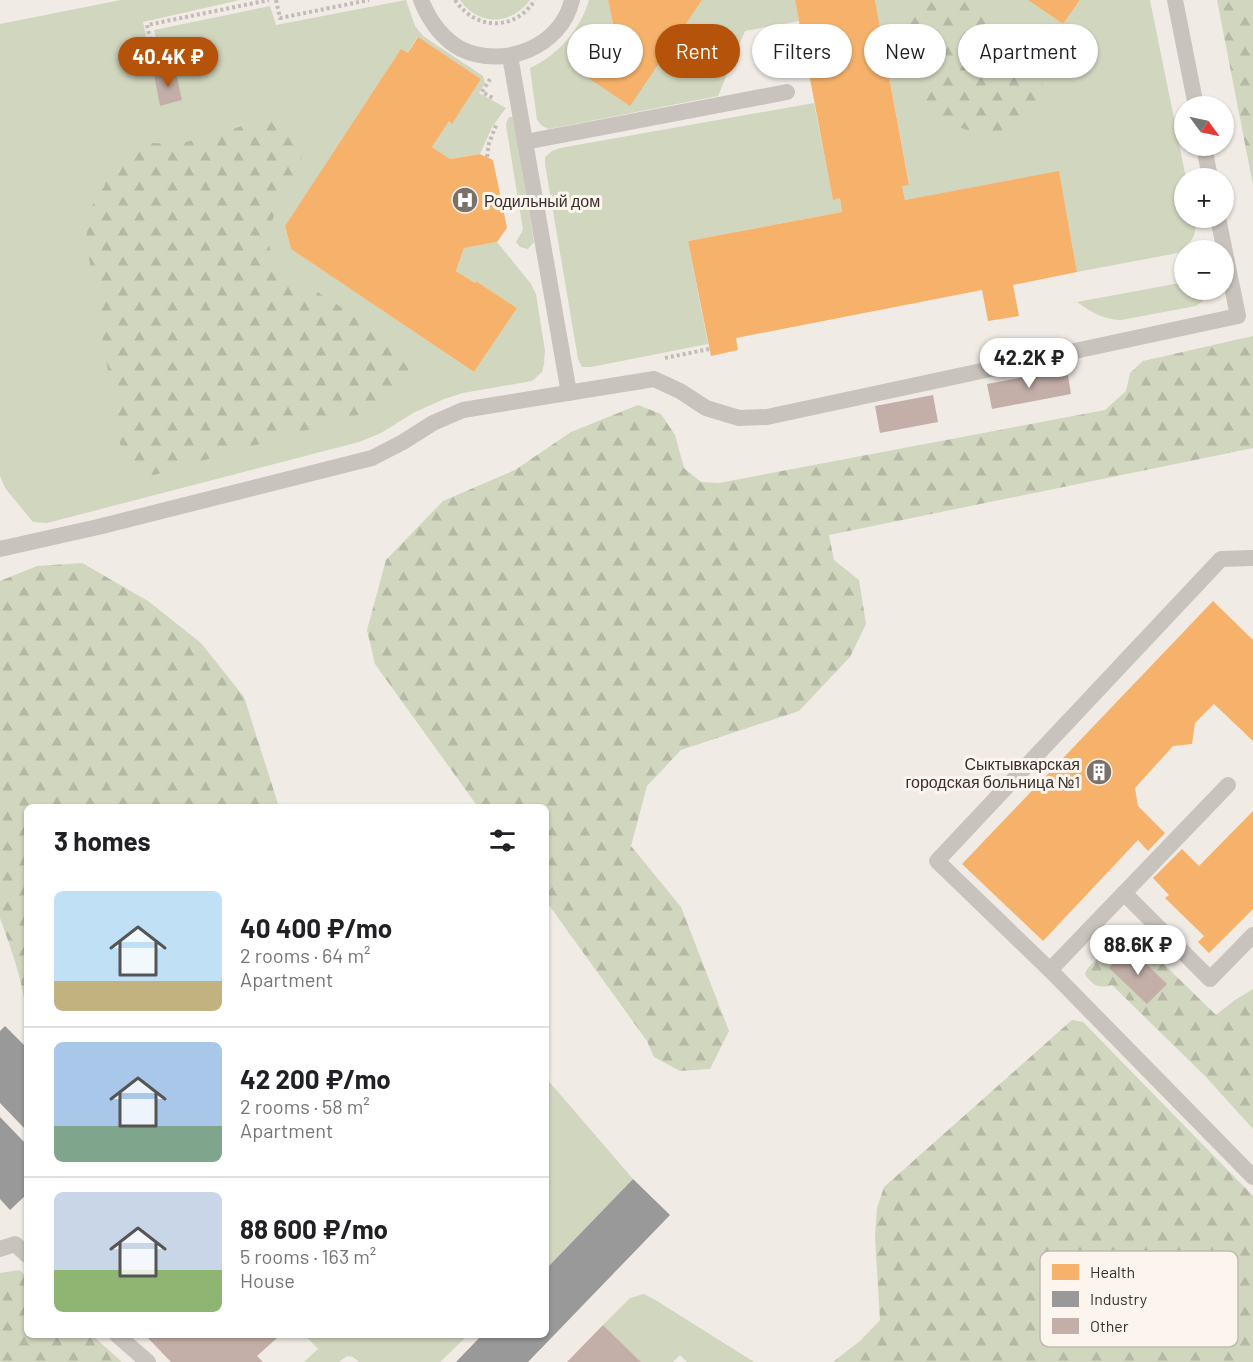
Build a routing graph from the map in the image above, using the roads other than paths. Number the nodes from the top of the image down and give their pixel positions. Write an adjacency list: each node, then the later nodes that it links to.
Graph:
1 (421, 0): 4 (lane)
2 (572, 0): 4 (lane)
3 (1175, 0): 6 (lane)
4 (510, 56): 7 (lane)
5 (787, 92): 7 (lane)
6 (1194, 96)
7 (525, 142): 9 (lane)
8 (1220, 228): 9 (lane)
9 (569, 393): 10 (lane)
10 (0, 549)
11 (1253, 558): 15 (lane)
12 (1228, 785): 13 (lane)
13 (1124, 892): 14 (lane); 15 (lane)
14 (1253, 935)
15 (1050, 970): 16 (lane)
16 (1253, 1177)
17 (0, 1249): 18 (lane)
18 (24, 1252)
19 (120, 1338): 20 (lane)
20 (148, 1362)

